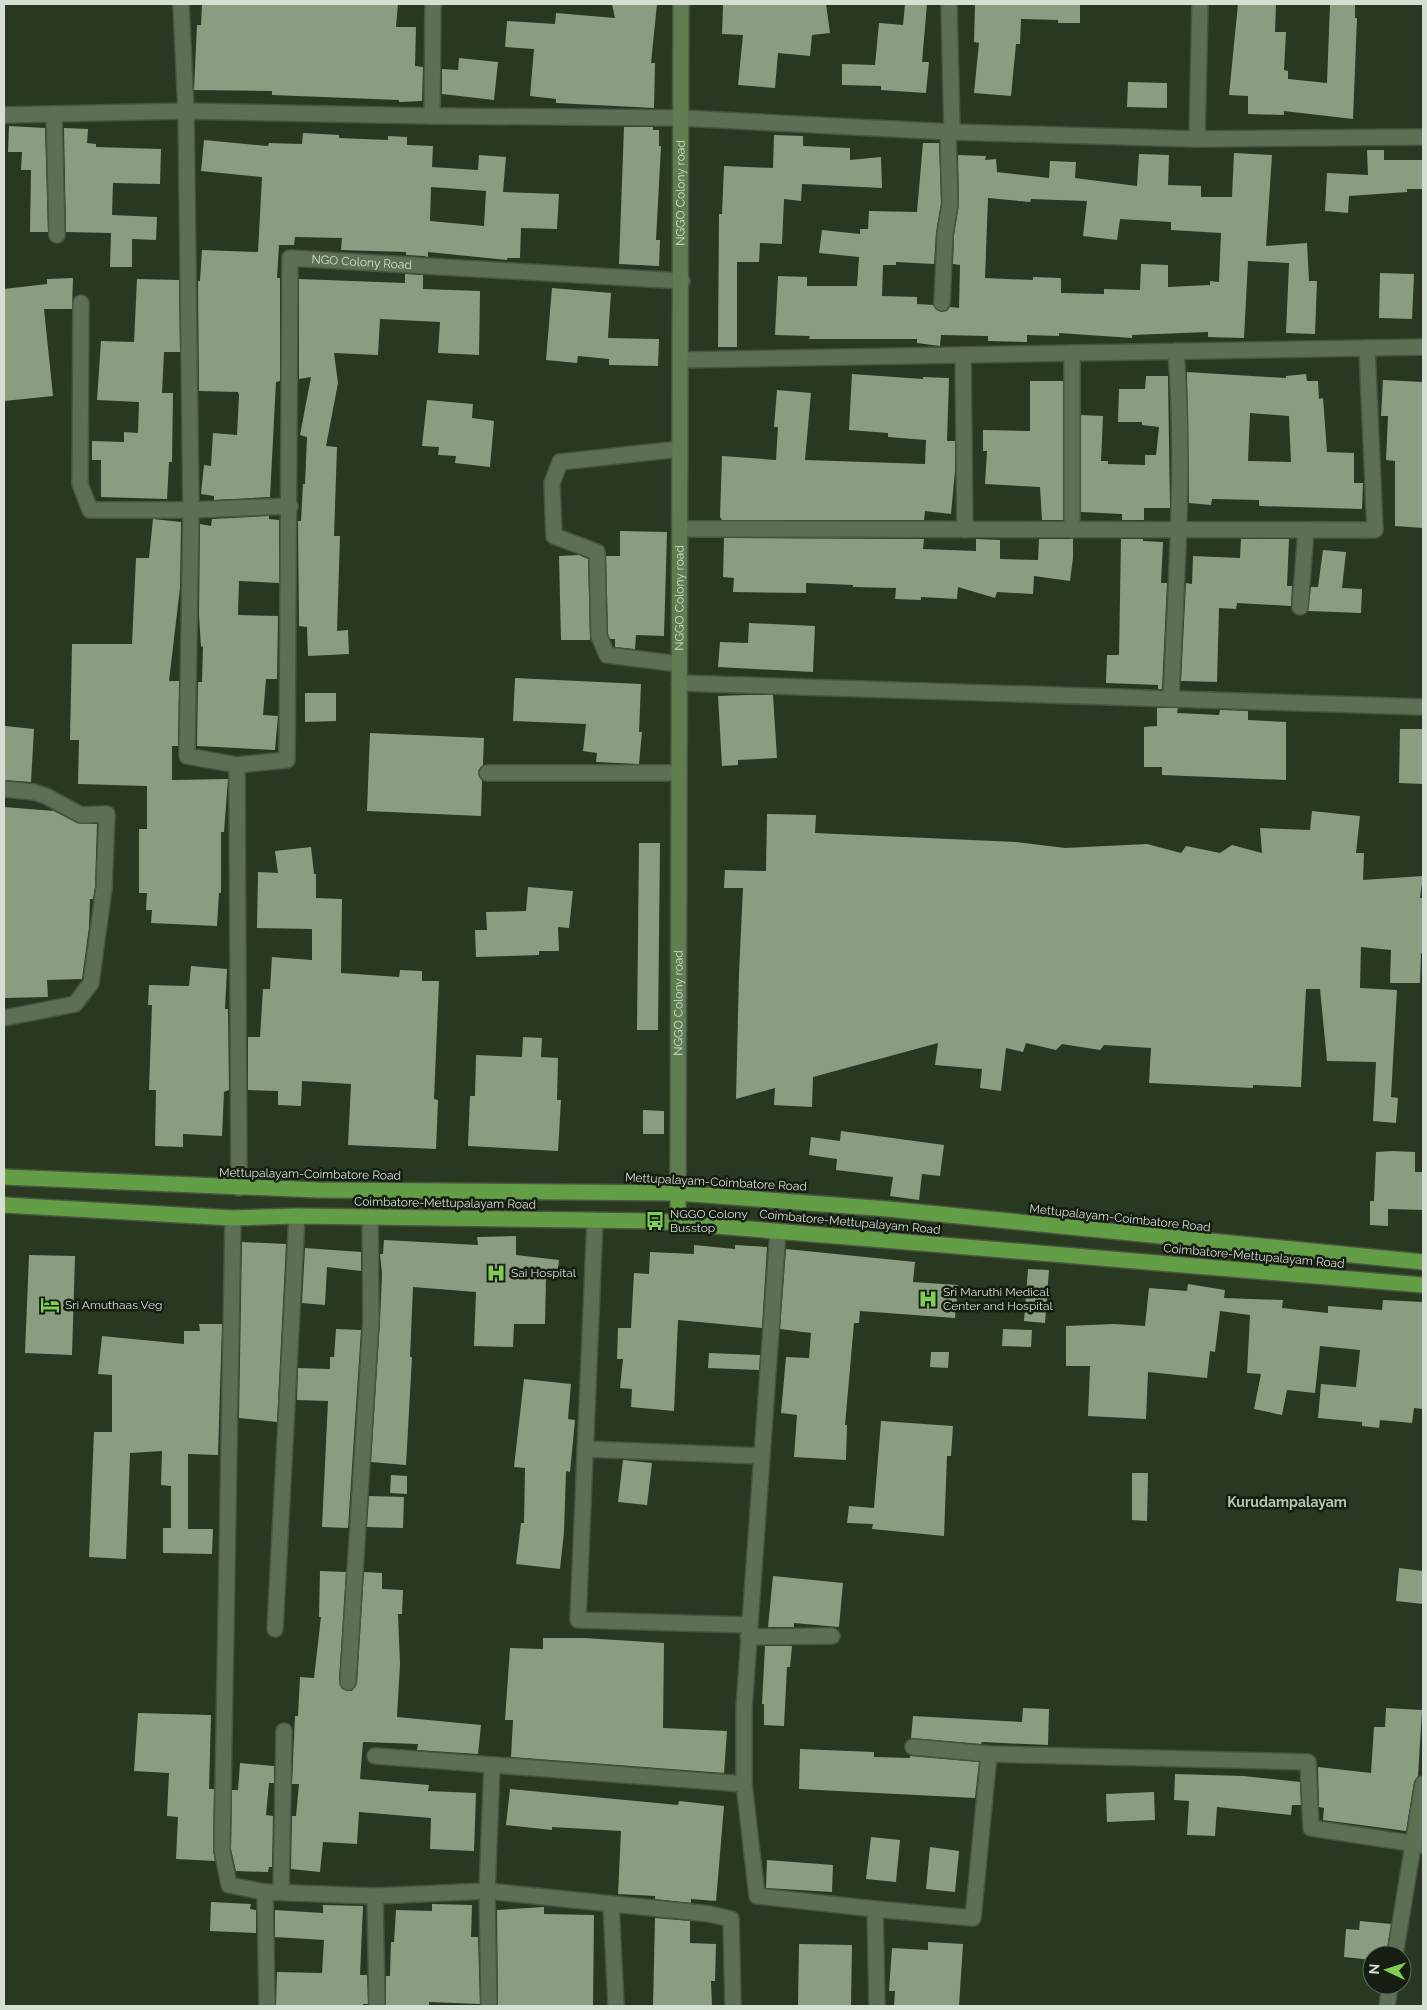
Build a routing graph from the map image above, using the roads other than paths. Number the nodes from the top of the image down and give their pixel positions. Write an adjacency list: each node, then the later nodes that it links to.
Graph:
1 (182, 4): 6 (street)
2 (433, 4): 9 (street)
3 (681, 4): 10 (street, NGGO Colony road)
4 (950, 4): 11 (street)
5 (1200, 4): 13 (street)
6 (186, 111): 7 (street); 9 (street); 26 (street)
7 (54, 114): 8 (street); 14 (street)
8 (4, 115)
9 (432, 116): 10 (street)
10 (681, 118): 11 (street); 15 (street, NGGO Colony road)
11 (950, 132): 13 (street); 16 (street)
12 (1423, 137): 13 (street)
13 (1197, 139)
14 (57, 236)
15 (682, 281): 23 (street, NGGO Colony road); 25 (street, NGO Colony Road)
16 (942, 302)
17 (81, 303): 26 (street)
18 (1423, 347): 19 (street)
19 (1367, 348): 20 (street); 31 (street)
20 (1176, 351): 21 (street); 30 (street)
21 (1072, 353): 22 (street); 29 (street)
22 (963, 355): 23 (street); 28 (street)
23 (680, 360): 24 (street, NGGO Colony road)
24 (680, 448): 27 (street, NGGO Colony road); 33 (street)
25 (290, 506): 26 (street); 37 (street)
26 (191, 510): 37 (street)
27 (680, 529): 28 (street); 33 (street, NGGO Colony road)
28 (966, 530): 29 (street)
29 (1072, 530): 30 (street)
30 (1179, 530): 31 (street); 35 (street)
31 (1306, 530): 32 (street)
32 (1300, 607)
33 (679, 664): 34 (street, NGGO Colony road)
34 (679, 683): 35 (street); 39 (street, NGGO Colony road)
35 (1171, 699): 36 (street)
36 (1423, 707)
37 (237, 764): 43 (street)
38 (487, 772): 39 (street)
39 (679, 773): 44 (street, NGGO Colony road)
40 (4, 789): 41 (street)
41 (4, 1018)
42 (4, 1177): 43 (highway, Mettupalayam-Coimbatore Road)
43 (239, 1188): 44 (highway, Mettupalayam-Coimbatore Road)
44 (678, 1193): 50 (highway); 52 (highway, Mettupalayam-Coimbatore Road)
45 (4, 1205): 48 (highway, Coimbatore-Mettupalayam Road)
46 (297, 1216): 47 (highway, Coimbatore-Mettupalayam Road); 48 (highway, Coimbatore-Mettupalayam Road); 56 (street)
47 (370, 1217): 49 (highway, Coimbatore-Mettupalayam Road); 59 (street)
48 (233, 1218): 69 (street)
49 (595, 1220): 50 (highway, Coimbatore-Mettupalayam Road); 54 (street)
50 (678, 1222): 51 (highway, Coimbatore-Mettupalayam Road)
51 (778, 1231): 53 (highway, Coimbatore-Mettupalayam Road); 55 (street)
52 (1423, 1262)
53 (1423, 1285)
54 (585, 1449): 55 (street); 57 (street)
55 (761, 1456): 57 (street)
56 (275, 1629)
57 (749, 1631): 58 (street); 65 (street)
58 (832, 1636)
59 (348, 1682)
60 (284, 1731): 70 (street)
61 (913, 1747): 62 (street)
62 (989, 1754): 67 (street); 73 (street)
63 (375, 1756): 64 (street)
64 (492, 1765): 65 (street); 68 (street)
65 (744, 1784): 73 (street)
66 (1423, 1784): 67 (street)
67 (1418, 1844): 74 (street)
68 (487, 1891): 71 (street); 72 (street); 77 (street)
69 (265, 1892): 70 (street); 75 (street)
70 (282, 1892): 71 (street)
71 (374, 1896): 76 (street)
72 (611, 1904): 78 (street); 79 (street)
73 (875, 1909): 80 (street)
74 (1397, 1945)
75 (267, 2006)
76 (377, 2006)
77 (489, 2006)
78 (616, 2006)
79 (733, 2006)
80 (877, 2006)

